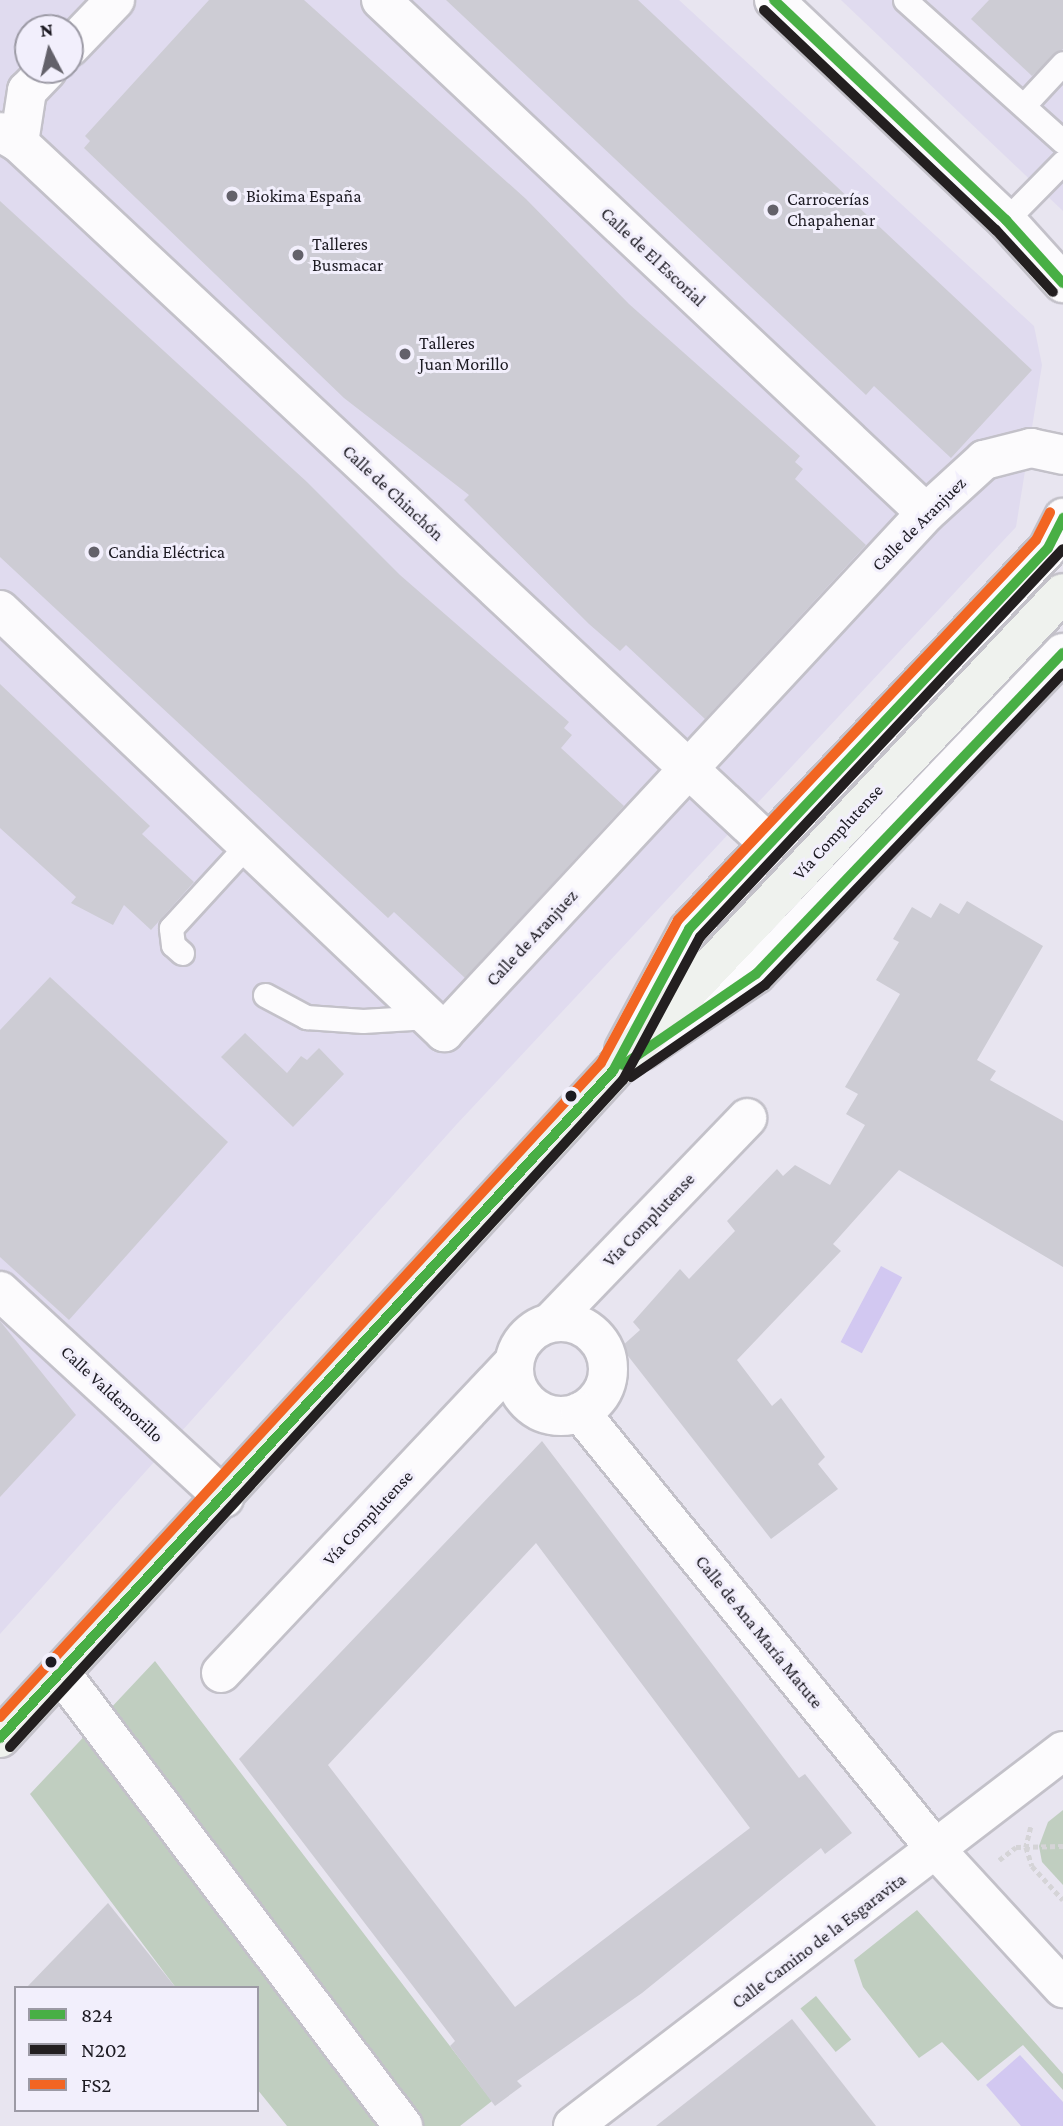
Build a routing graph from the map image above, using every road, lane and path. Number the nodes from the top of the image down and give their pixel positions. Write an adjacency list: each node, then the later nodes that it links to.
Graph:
1 (115, 0): 5 (street)
2 (381, 0): 15 (street, Calle de El Escorial)
3 (774, 0): 12 (street)
4 (918, 4): 8 (lane)
5 (84, 32)
6 (1063, 63): 8 (lane)
7 (34, 84): 9 (street)
8 (1024, 105): 10 (lane)
9 (10, 137): 20 (street, Calle de Chinchón)
10 (1063, 142)
11 (1063, 162): 12 (lane)
12 (1006, 220): 13 (street)
13 (1063, 283)
14 (1063, 455): 15 (street, Calle de Aranjuez)
15 (926, 513): 20 (street, Calle de Aranjuez)
16 (1063, 518): 21 (street, Vía Complutense)
17 (1063, 593): 26 (main road, Vía Complutense)
18 (0, 610): 22 (street)
19 (1063, 653): 26 (street, Vía Complutense)
20 (689, 771): 21 (street, Calle de Chinchón); 25 (street, Calle de Aranjuez)
21 (768, 843): 26 (street, Vía Complutense)
22 (247, 845): 23 (lane); 25 (street)
23 (183, 953)
24 (265, 995): 25 (lane)
25 (428, 1017)
26 (613, 1071): 32 (main road, Vía Complutense)
27 (747, 1118): 29 (street, Via Complutense)
28 (0, 1291): 32 (street, Calle Valdemorillo)
29 (551, 1322): 30 (street); 31 (street)
30 (514, 1362): 31 (street); 34 (street, Vía Complutense)
31 (580, 1412): 40 (street, Calle de Ana María Matute)
32 (224, 1498): 33 (main road, Vía Complutense)
33 (61, 1672): 35 (main road, Vía Complutense); 44 (street)
34 (221, 1673)
35 (0, 1738)
36 (1063, 1751): 40 (street, Calle Camino de la Esgaravita)
37 (1037, 1817): 39 (path)
38 (1063, 1846): 39 (path)
39 (1026, 1847): 41 (path); 42 (path)
40 (938, 1852): 41 (street, Calle de Ana María Matute); 45 (street, Calle Camino de la Esgaravita)
41 (967, 1883): 43 (street, Calle de Ana María Matute)
42 (1063, 1900)
43 (1063, 1988)
44 (402, 2126)
45 (573, 2126)

